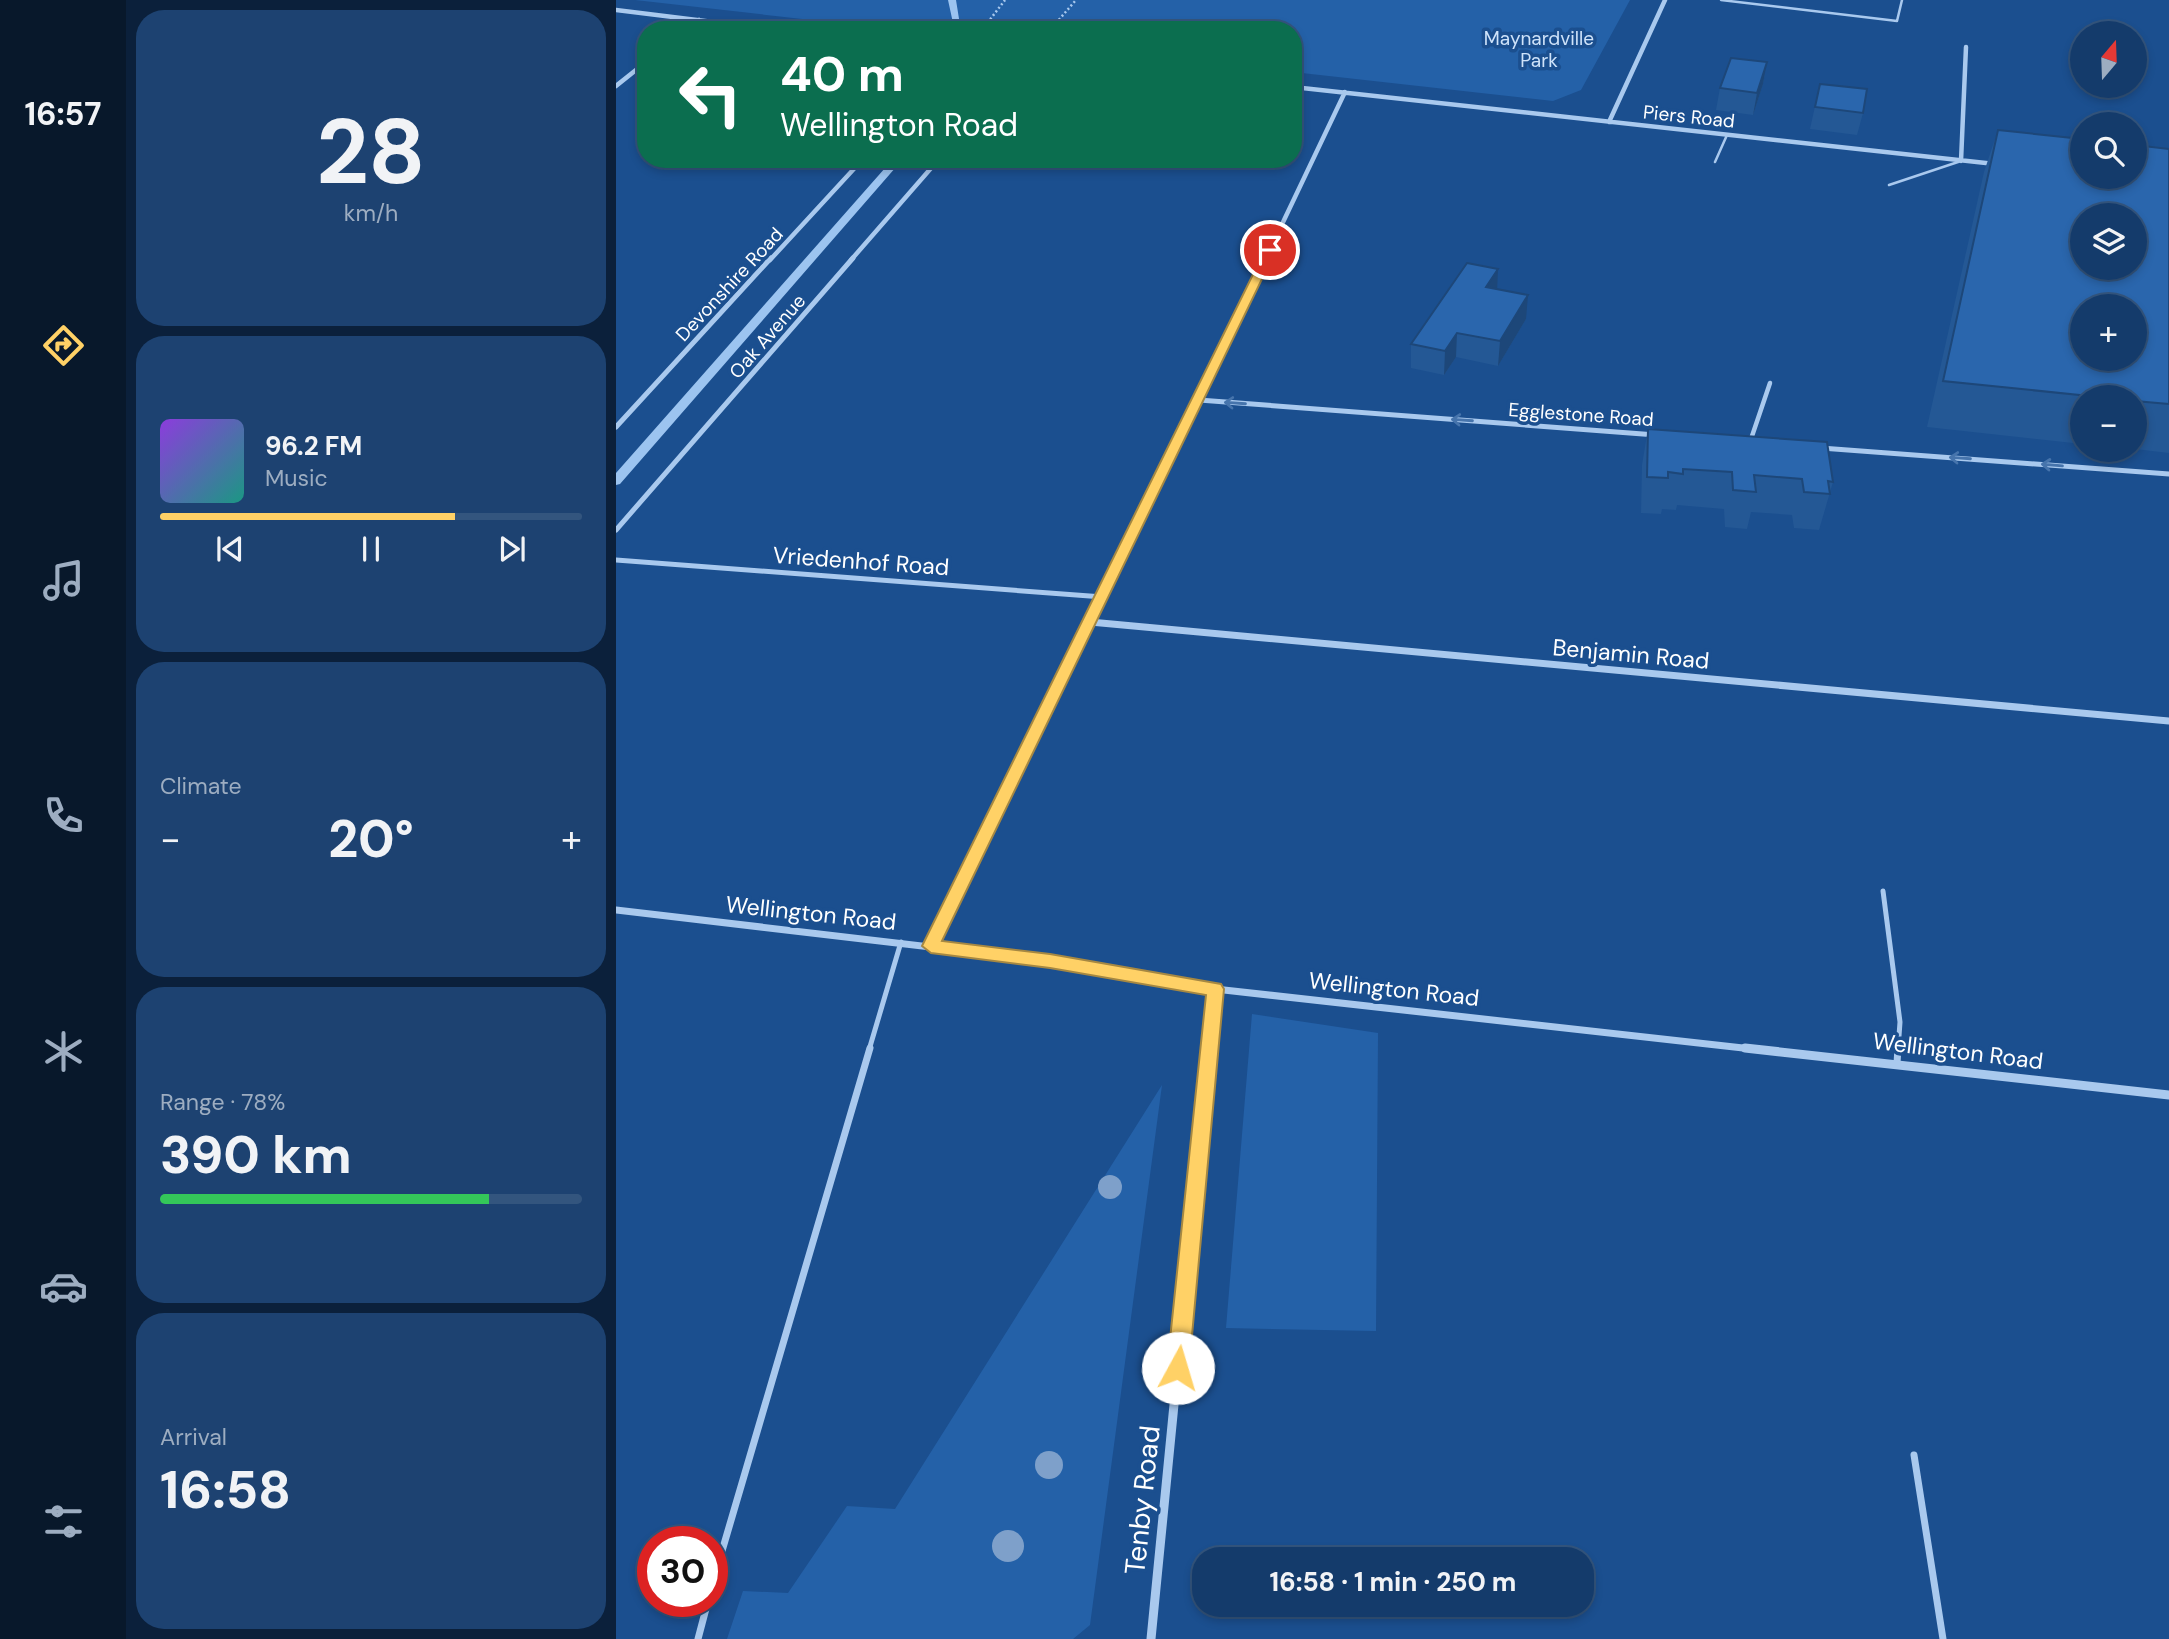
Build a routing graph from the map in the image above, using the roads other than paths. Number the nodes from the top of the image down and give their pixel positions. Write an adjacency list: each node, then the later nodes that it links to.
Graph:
1 (1665, 0): 12 (street)
2 (1721, 0): 3 (lane)
3 (1902, 0)
4 (616, 10): 5 (street)
5 (699, 20): 6 (street)
6 (707, 21)
7 (1966, 47): 14 (street)
8 (637, 69): 9 (street)
9 (616, 86)
10 (1302, 88): 11 (street, Piers Road)
11 (1345, 92): 12 (street, Piers Road); 21 (street)
12 (1609, 122): 13 (street, Piers Road)
13 (1727, 135): 14 (street, Piers Road); 15 (lane)
14 (1961, 161): 16 (street, Piers Road); 19 (lane)
15 (1715, 162)
16 (2002, 165)
17 (855, 168): 22 (street, Devonshire Road)
18 (931, 168): 29 (street, Oak Avenue)
19 (1889, 185)
20 (1770, 383): 25 (lane)
21 (1199, 400): 23 (street, Egglestone Road, one-way to 21); 31 (street)
22 (616, 427)
23 (1668, 436)
24 (1736, 441): 25 (street)
25 (1750, 442): 26 (street)
26 (1764, 443)
27 (1806, 446): 28 (street, one-way to 27)
28 (2169, 474)
29 (616, 530)
30 (616, 560): 31 (street, Vriedenhof Road)
31 (1103, 597): 32 (street)
32 (1090, 622): 33 (street, Benjamin Road); 37 (street)
33 (2169, 721)
34 (1883, 891): 39 (lane)
35 (616, 910): 36 (street, Wellington Road)
36 (901, 942): 37 (street, Wellington Road); 42 (lane)
37 (931, 946): 38 (street, Wellington Road)
38 (1215, 989): 39 (street, Wellington Road); 45 (street, Tenby Road)
39 (1897, 1063): 40 (street, Wellington Road)
40 (2169, 1095)
41 (1914, 1455): 46 (lane)
42 (728, 1531)
43 (704, 1617): 44 (lane)
44 (698, 1639)
45 (1151, 1639)
46 (1943, 1639)

